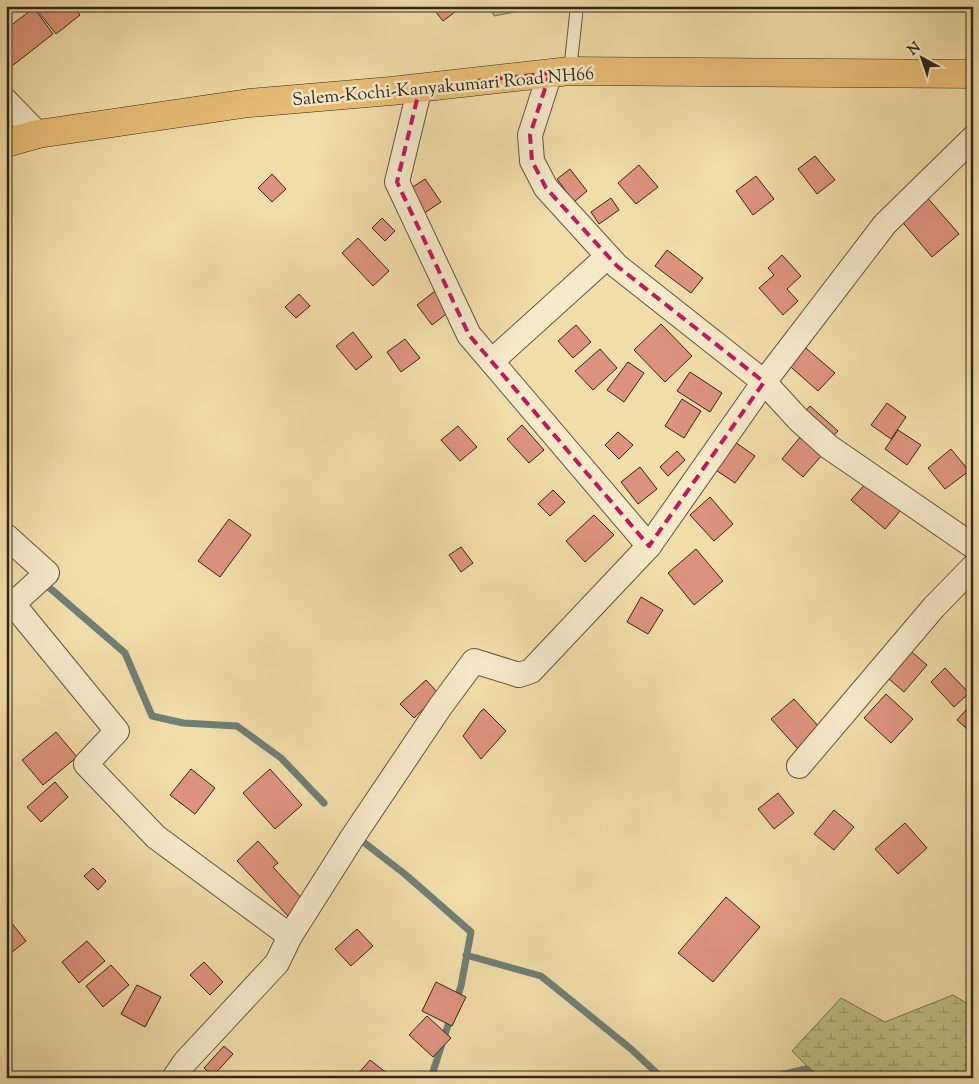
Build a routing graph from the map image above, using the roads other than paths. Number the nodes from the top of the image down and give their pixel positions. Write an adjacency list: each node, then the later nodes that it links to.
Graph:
1 (578, 6): 2 (lane)
2 (560, 72): 3 (highway, Salem-Kochi-Kanyakumari Road NH66); 4 (highway, Salem-Kochi-Kanyakumari Road NH66); 9 (street)
3 (973, 74)
4 (420, 88): 6 (highway, Salem-Kochi-Kanyakumari Road NH66); 10 (street)
5 (6, 101): 6 (street)
6 (38, 134): 8 (highway, Salem-Kochi-Kanyakumari Road NH66)
7 (973, 138): 11 (street)
8 (6, 143)
9 (608, 256): 10 (street); 11 (street)
10 (492, 361): 13 (street)
11 (764, 382): 13 (street); 14 (street)
12 (6, 536): 17 (street)
13 (649, 546): 17 (street)
14 (973, 546)
15 (973, 567): 16 (street)
16 (799, 766)
17 (290, 936): 18 (street)
18 (174, 1078)

